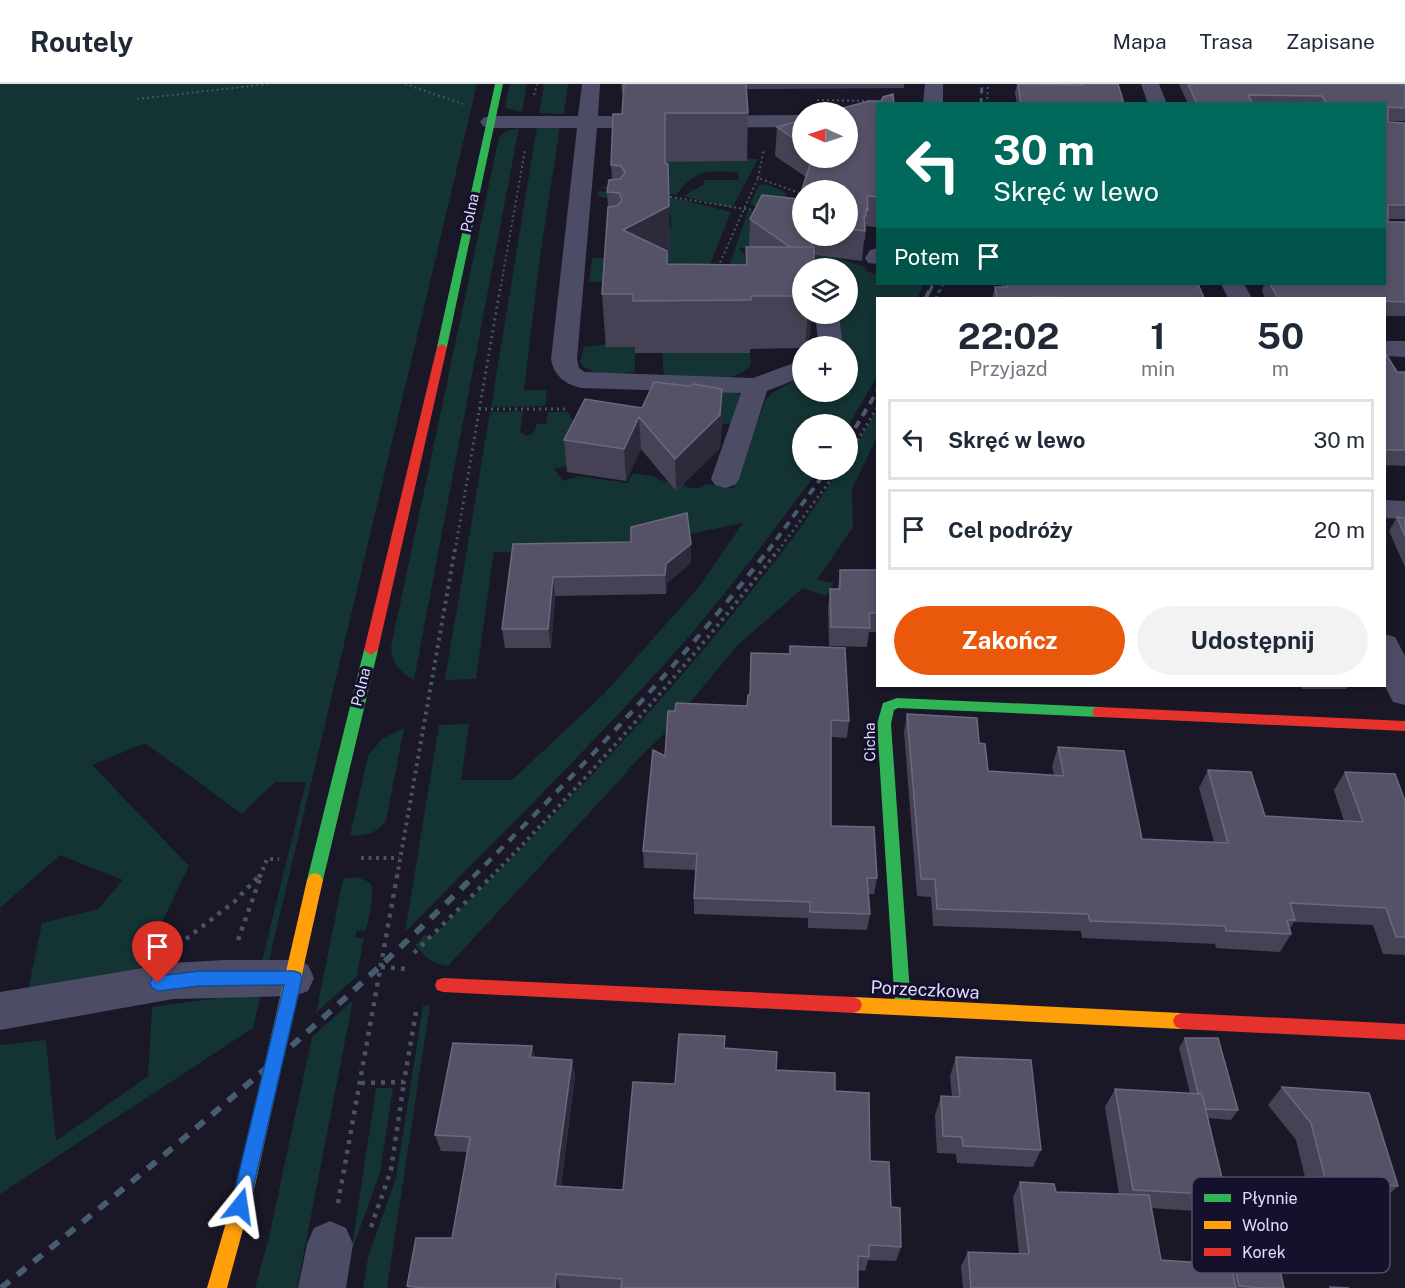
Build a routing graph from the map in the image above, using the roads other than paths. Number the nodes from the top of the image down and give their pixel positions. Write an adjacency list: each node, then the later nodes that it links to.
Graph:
1 (499, 84): 5 (street, Polna)
2 (591, 84): 7 (street)
3 (1150, 84): 4 (street)
4 (1157, 102)
5 (492, 116): 7 (street); 20 (street, Polna)
6 (792, 122): 7 (street)
7 (592, 136): 11 (street)
8 (1386, 348): 9 (street)
9 (1405, 349)
10 (792, 373): 12 (street)
11 (639, 382): 12 (street); 13 (street)
12 (756, 386): 14 (street)
13 (633, 409)
14 (725, 479)
15 (1386, 509): 16 (street)
16 (1405, 510)
17 (1386, 650): 18 (street)
18 (1405, 693)
19 (1405, 726): 22 (street, Cicha)
20 (294, 978): 23 (street); 26 (street, Polna)
21 (443, 985): 22 (street, Porzeczkowa)
22 (903, 1007): 24 (street, Porzeczkowa)
23 (0, 1011)
24 (1405, 1032)
25 (349, 1240): 27 (street)
26 (217, 1288)
27 (322, 1288)

